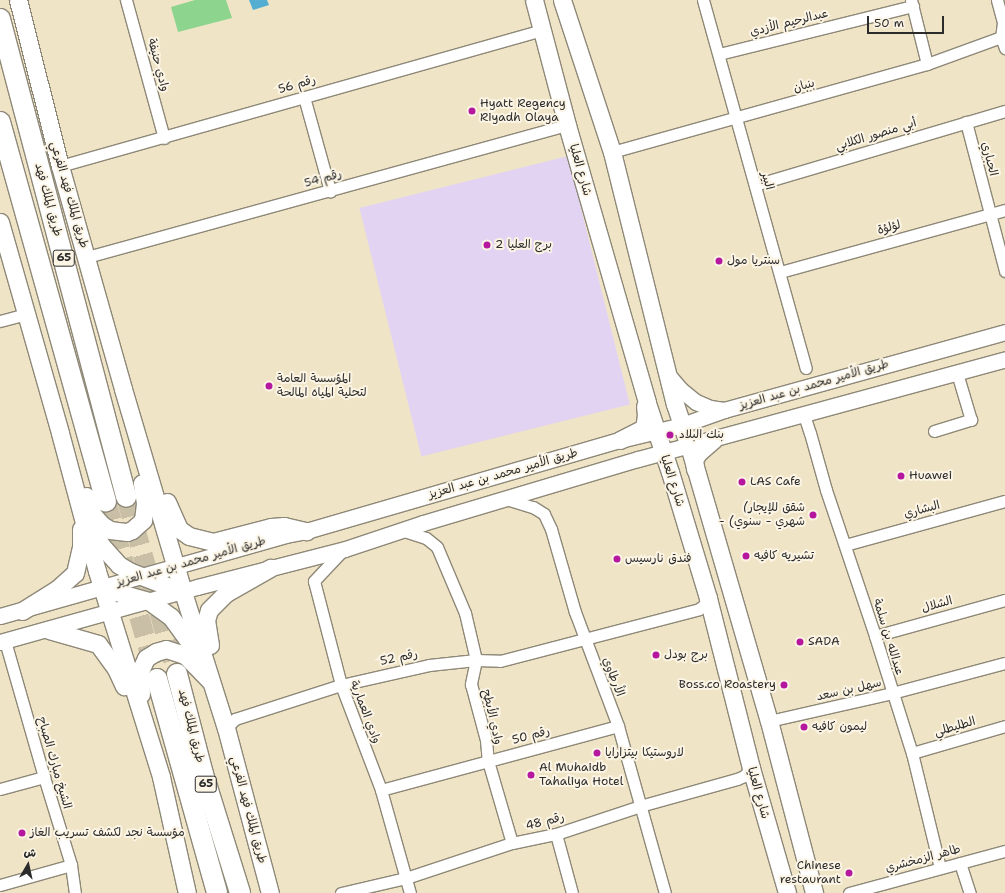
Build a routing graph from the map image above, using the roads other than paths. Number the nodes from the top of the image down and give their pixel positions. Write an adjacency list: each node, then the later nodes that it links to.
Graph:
1 (18, 0): 23 (main road, طريق الملك فهد الفرعي)
2 (126, 0): 21 (street, وادي حنيفة)
3 (534, 0): 10 (main road, شارع العليا)
4 (562, 0): 22 (main road, شارع العليا)
5 (703, 0): 13 (street, البير)
6 (997, 0): 9 (street)
7 (912, 3): 13 (street, عبدالرحيم الأزدي); 14 (street)
8 (0, 19): 57 (highway, طريق الملك فهد / 65)
9 (1004, 23): 11 (street)
10 (542, 30): 15 (street, رقم 56); 20 (main road, شارع العليا)
11 (1001, 37): 12 (street); 14 (street, بنبان)
12 (1005, 48)
13 (719, 54): 17 (street, البير)
14 (928, 64): 17 (street, بنبان)
15 (304, 97): 21 (street, رقم 56); 25 (street)
16 (1005, 111): 19 (street, أبي منصور الكلابي)
17 (737, 118): 22 (street, بنبان); 24 (street, البير)
18 (0, 122): 59 (highway, طريق الملك فهد / 65)
19 (966, 122): 24 (street, أبي منصور الكلابي); 27 (street, الحباري)
20 (567, 125): 25 (street, رقم 54); 40 (main road, شارع العليا)
21 (164, 138): 23 (street, رقم 56)
22 (612, 152): 38 (main road, شارع العليا)
23 (60, 166): 29 (main road, طريق الملك فهد الفرعي)
24 (755, 185): 30 (street, البير)
25 (330, 191): 29 (street, رقم 54)
26 (1005, 210): 27 (street, لؤلؤة)
27 (989, 214): 30 (street, لؤلؤة); 31 (street, الحباري)
28 (0, 222): 32 (main road)
29 (87, 257): 39 (main road, طريق الملك فهد الفرعي)
30 (780, 272): 36 (street, البير)
31 (1005, 272)
32 (26, 314): 33 (street); 47 (main road)
33 (0, 321)
34 (1005, 332): 42 (main road, طريق الأمير محمد بن عبد العزيز)
35 (1005, 359): 37 (main road, طريق الأمير محمد بن عبد العزيز)
36 (806, 368)
37 (957, 373): 43 (main road, طريق الأمير محمد بن عبد العزيز); 46 (street)
38 (667, 374): 41 (main road, شارع العليا); 42 (main road)
39 (123, 389): 47 (main road); 52 (main road)
40 (645, 397): 41 (main road); 48 (main road, شارع العليا); 50 (main road)
41 (676, 406): 45 (main road, شارع العليا)
42 (724, 410): 44 (main road, طريق الأمير محمد بن عبد العزيز)
43 (804, 415): 49 (main road, طريق الأمير محمد بن عبد العزيز); 63 (street, عبدالله بن سلمة)
44 (705, 417): 45 (main road, طريق الأمير محمد بن عبد العزيز); 49 (main road)
45 (682, 425): 48 (main road, طريق الأمير محمد بن عبد العزيز); 51 (main road, شارع العليا)
46 (934, 431)
47 (60, 433): 67 (main road); 68 (main road); 73 (main road)
48 (649, 433): 50 (main road, طريق الأمير محمد بن عبد العزيز); 53 (main road, شارع العليا); 54 (main road)
49 (712, 439): 51 (main road, طريق الأمير محمد بن عبد العزيز); 55 (main road)
50 (620, 440): 62 (main road, طريق الأمير محمد بن عبد العزيز)
51 (689, 446): 53 (main road, طريق الأمير محمد بن عبد العزيز); 55 (main road, شارع العليا)
52 (141, 450): 62 (main road); 65 (main road)
53 (663, 453): 54 (main road, طريق الأمير محمد بن عبد العزيز); 56 (main road, شارع العليا)
54 (638, 459): 56 (main road); 58 (main road, طريق الأمير محمد بن عبد العزيز)
55 (696, 471): 56 (main road); 87 (main road, شارع العليا)
56 (670, 472): 70 (main road, شارع العليا)
57 (126, 497)
58 (504, 498): 61 (main road, طريق الأمير محمد بن عبد العزيز); 78 (street, الأرطاوي)
59 (106, 501)
60 (1005, 501): 63 (street, البشاري)
61 (401, 530): 64 (main road, طريق الأمير محمد بن عبد العزيز); 80 (street, وادي الأبطح)
62 (306, 531): 65 (main road, طريق الأمير محمد بن عبد العزيز)
63 (845, 545): 77 (street, عبدالله بن سلمة)
64 (345, 548): 66 (main road, طريق الأمير محمد بن عبد العزيز); 85 (street, وادي العمارية)
65 (176, 566): 67 (main road, طريق الأمير محمد بن عبد العزيز); 69 (main road)
66 (270, 568): 69 (main road, طريق الأمير محمد بن عبد العزيز); 90 (main road)
67 (142, 576): 68 (main road, طريق الأمير محمد بن عبد العزيز); 69 (main road)
68 (102, 588): 72 (main road); 73 (main road, طريق الأمير محمد بن عبد العزيز); 74 (main road)
69 (183, 592): 72 (main road, طريق الأمير محمد بن عبد العزيز); 84 (main road)
70 (708, 598): 78 (street, رقم 52); 93 (main road, شارع العليا)
71 (1005, 600): 77 (street, الشلال)
72 (149, 601): 74 (main road, طريق الأمير محمد بن عبد العزيز); 84 (main road)
73 (22, 611): 75 (main road, طريق الأمير محمد بن عبد العزيز)
74 (110, 612): 76 (main road, طريق الأمير محمد بن عبد العزيز); 95 (main road)
75 (0, 616)
76 (49, 630): 79 (main road, طريق الأمير محمد بن عبد العزيز); 95 (main road)
77 (875, 636): 86 (street, عبدالله بن سلمة)
78 (585, 639): 80 (street, رقم 52); 88 (street, الأرطاوي)
79 (2, 642): 94 (street, الشيخ مبارك الصباح)
80 (476, 660): 85 (street, رقم 52); 92 (street, وادي الأبطح)
81 (1005, 663): 86 (street, سهل بن سعد)
82 (177, 674): 110 (highway, طريق الملك فهد / 65)
83 (157, 679): 109 (highway, طريق الملك فهد / 65)
84 (212, 683): 90 (main road); 95 (main road)
85 (340, 684): 90 (street, رقم 52); 97 (street, وادي العمارية)
86 (892, 694): 87 (street, سهل بن سعد); 91 (street, عبدالله بن سلمة)
87 (769, 721): 117 (main road, شارع العليا)
88 (618, 726): 92 (street, رقم 50); 98 (street, الأرطاوي)
89 (1005, 726): 91 (street, الطليطلي)
90 (226, 728): 111 (main road, طريق الملك فهد الفرعي)
91 (912, 753): 104 (street, عبدالله بن سلمة)
92 (488, 761): 97 (street, رقم 50); 100 (street, وادي الأبطح)
93 (751, 768): 98 (street, رقم 48); 116 (main road, شارع العليا)
94 (44, 777): 96 (street); 103 (street, الشيخ مبارك الصباح)
95 (161, 777): 108 (main road)
96 (0, 789)
97 (381, 790): 105 (street, وادي العمارية)
98 (640, 806): 99 (street, رقم 48); 115 (street, الأرطاوي)
99 (556, 834): 100 (street, رقم 48); 114 (street)
100 (512, 843): 105 (street, رقم 48)
101 (1005, 851): 102 (street, طاهر الزمخشري)
102 (960, 863): 104 (street, طاهر الزمخشري); 119 (street)
103 (71, 865): 106 (street); 107 (street, الشيخ مبارك الصباح)
104 (940, 868): 118 (street, طاهر الزمخشري)
105 (406, 878): 112 (street, رقم 48); 113 (street, وادي العمارية)
106 (0, 885)
107 (74, 893)
108 (186, 893)
109 (217, 893)
110 (240, 893)
111 (270, 893)
112 (341, 893)
113 (410, 893)
114 (572, 893)
115 (665, 893)
116 (788, 893)
117 (814, 893)
118 (848, 893)
119 (970, 893)

